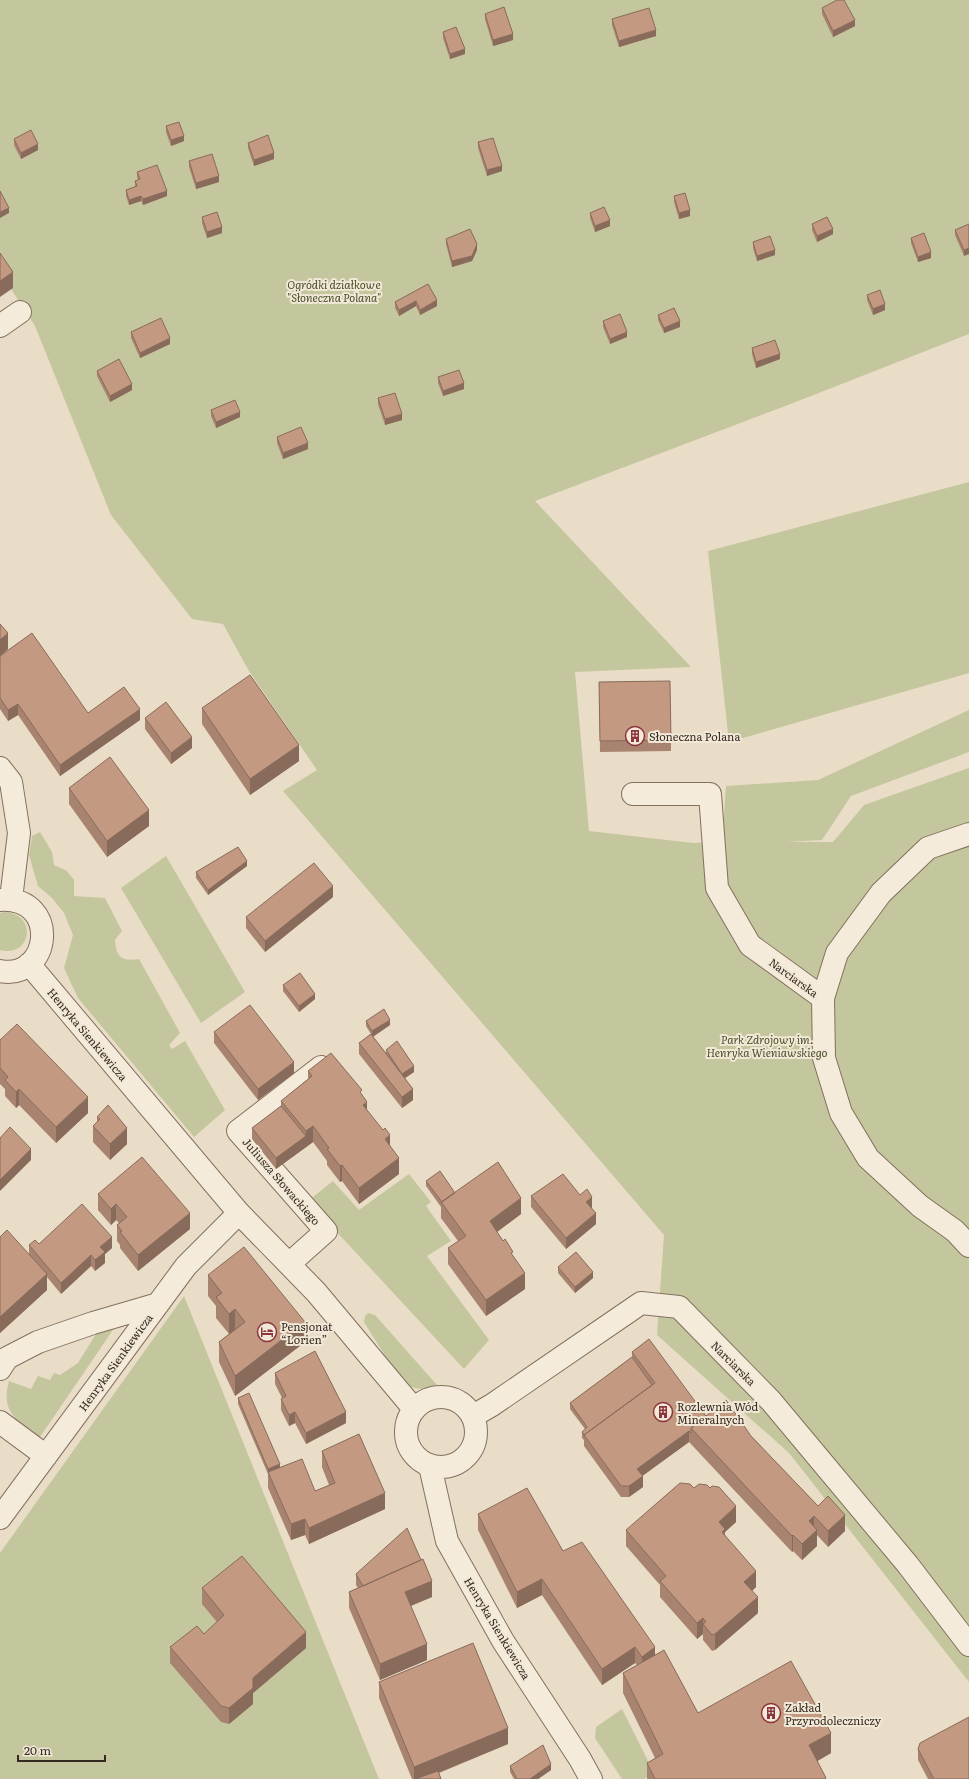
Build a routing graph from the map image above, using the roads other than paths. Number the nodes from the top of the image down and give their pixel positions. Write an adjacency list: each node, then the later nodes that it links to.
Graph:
1 (20, 312): 2 (street)
2 (0, 326)
3 (0, 768): 6 (street)
4 (633, 794): 9 (street, Narciarska)
5 (969, 834): 9 (street)
6 (6, 899): 7 (street)
7 (29, 964): 8 (street); 11 (street, Henryka Sienkiewicza)
8 (0, 971)
9 (823, 998): 12 (street, Narciarska)
10 (321, 1067): 13 (street, Juliusza Słowackiego)
11 (239, 1213): 13 (street, Henryka Sienkiewicza); 14 (street, Henryka Sienkiewicza)
12 (969, 1246)
13 (289, 1264): 16 (street, Henryka Sienkiewicza)
14 (158, 1304): 15 (street); 19 (street, Henryka Sienkiewicza)
15 (0, 1369)
16 (414, 1409): 17 (street); 20 (street)
17 (473, 1416): 20 (street); 22 (street, Narciarska)
18 (0, 1422): 19 (street)
19 (46, 1456): 21 (street, Henryka Sienkiewicza)
20 (430, 1466): 23 (street, Henryka Sienkiewicza)
21 (0, 1518)
22 (969, 1645)
23 (591, 1779)

